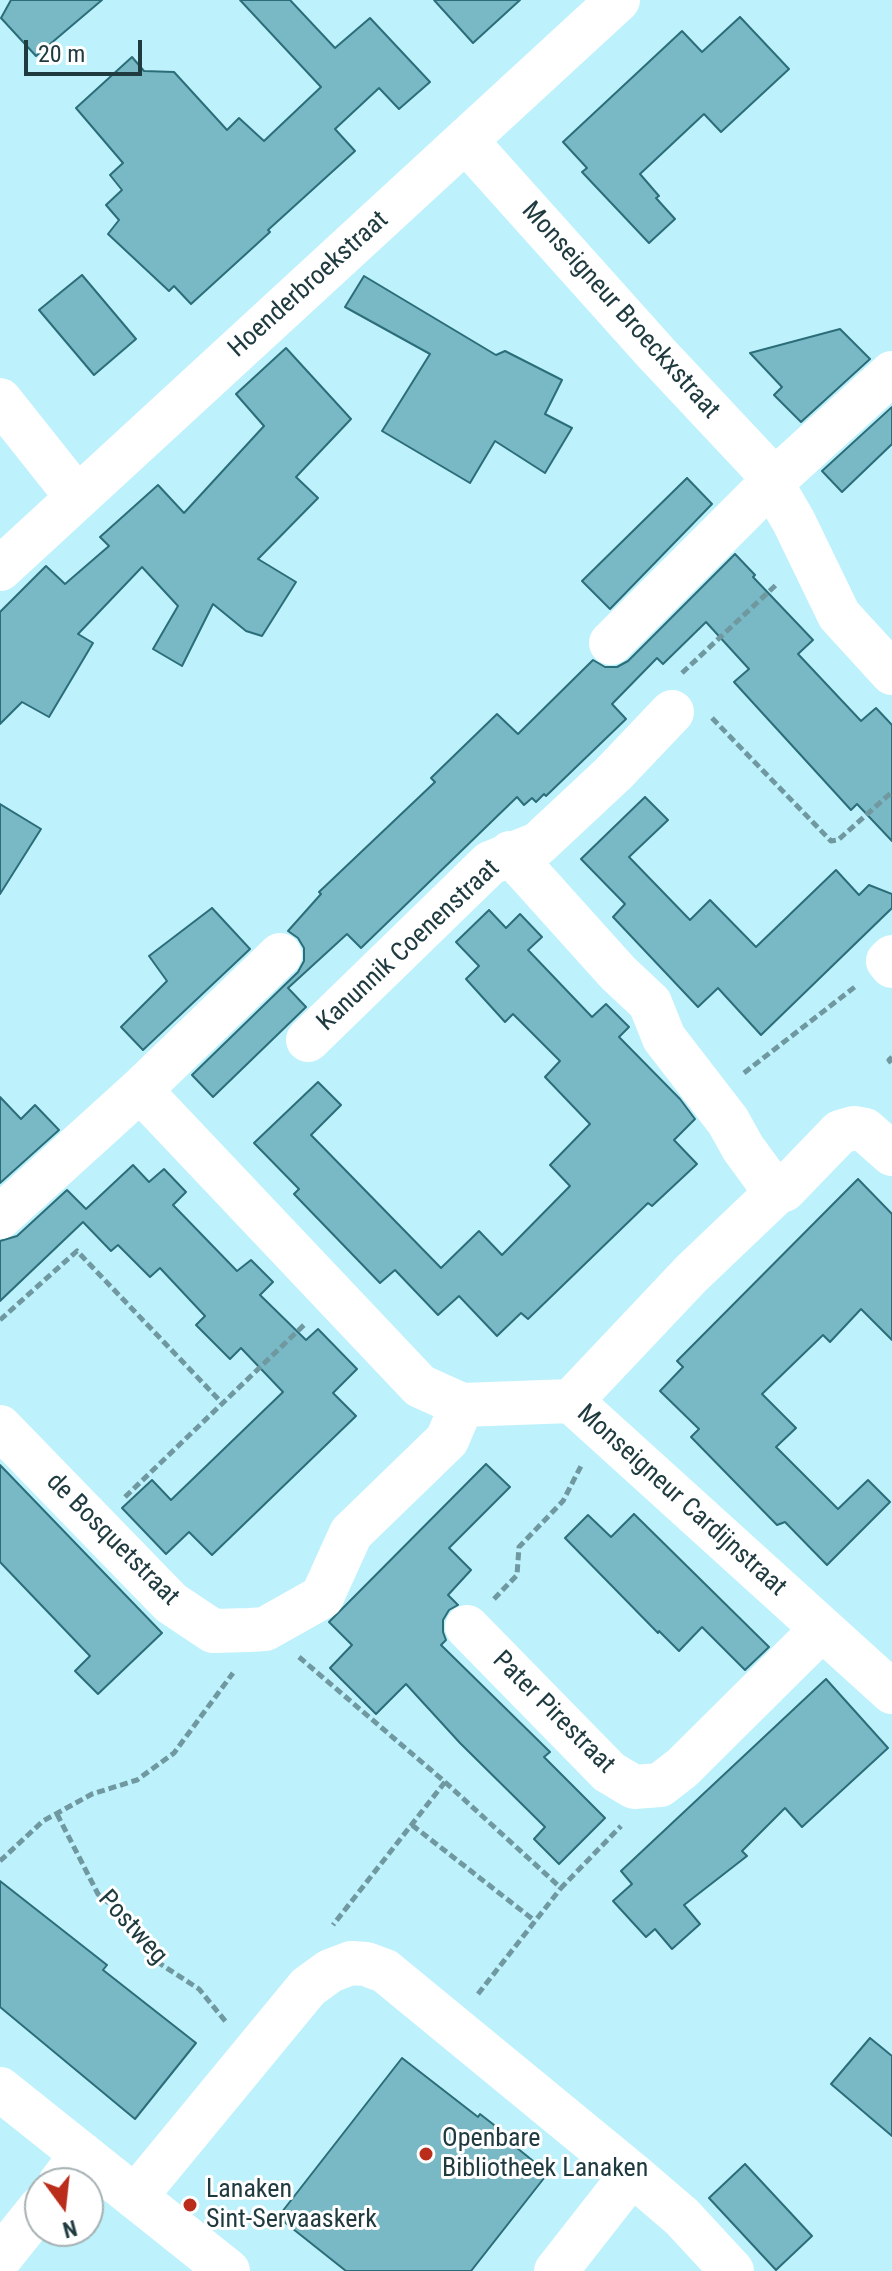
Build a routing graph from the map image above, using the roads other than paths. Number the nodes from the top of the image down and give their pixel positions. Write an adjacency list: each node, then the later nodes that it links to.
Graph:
1 (618, 0): 2 (street, Hoenderbroekstraat)
2 (466, 141): 5 (street, Monseigneur Broeckxstraat); 6 (street, Hoenderbroekstraat)
3 (892, 373): 5 (street)
4 (0, 400): 6 (street)
5 (771, 483): 8 (street); 9 (street, Monseigneur Broeckxstraat)
6 (77, 497): 7 (street, Hoenderbroekstraat)
7 (0, 569)
8 (611, 643)
9 (892, 673)
10 (672, 712): 11 (street, Kanunnik Coenenstraat)
11 (510, 853): 13 (street, Kanunnik Coenenstraat); 16 (street, Kanunnik Coenenstraat)
12 (280, 955): 14 (street)
13 (308, 1040)
14 (140, 1090): 17 (street); 18 (street, Monseigneur Cardijnstraat)
15 (892, 1154): 16 (street)
16 (776, 1193): 19 (street)
17 (0, 1217)
18 (462, 1405): 19 (street, Monseigneur Cardijnstraat); 20 (street, de Bosquetstraat)
19 (585, 1414): 22 (street, Monseigneur Cardijnstraat)
20 (0, 1427)
21 (467, 1627): 22 (street, Pater Pirestraat)
22 (822, 1629): 23 (street, Monseigneur Cardijnstraat)
23 (890, 1688)
24 (0, 2089): 25 (street)
25 (69, 2167)
26 (632, 2174): 28 (street); 32 (street); 33 (street)
27 (104, 2183): 28 (street)
28 (135, 2197): 31 (street)
29 (24, 2228): 30 (street)
30 (0, 2258)
31 (228, 2271)
32 (556, 2271)
33 (732, 2271)

